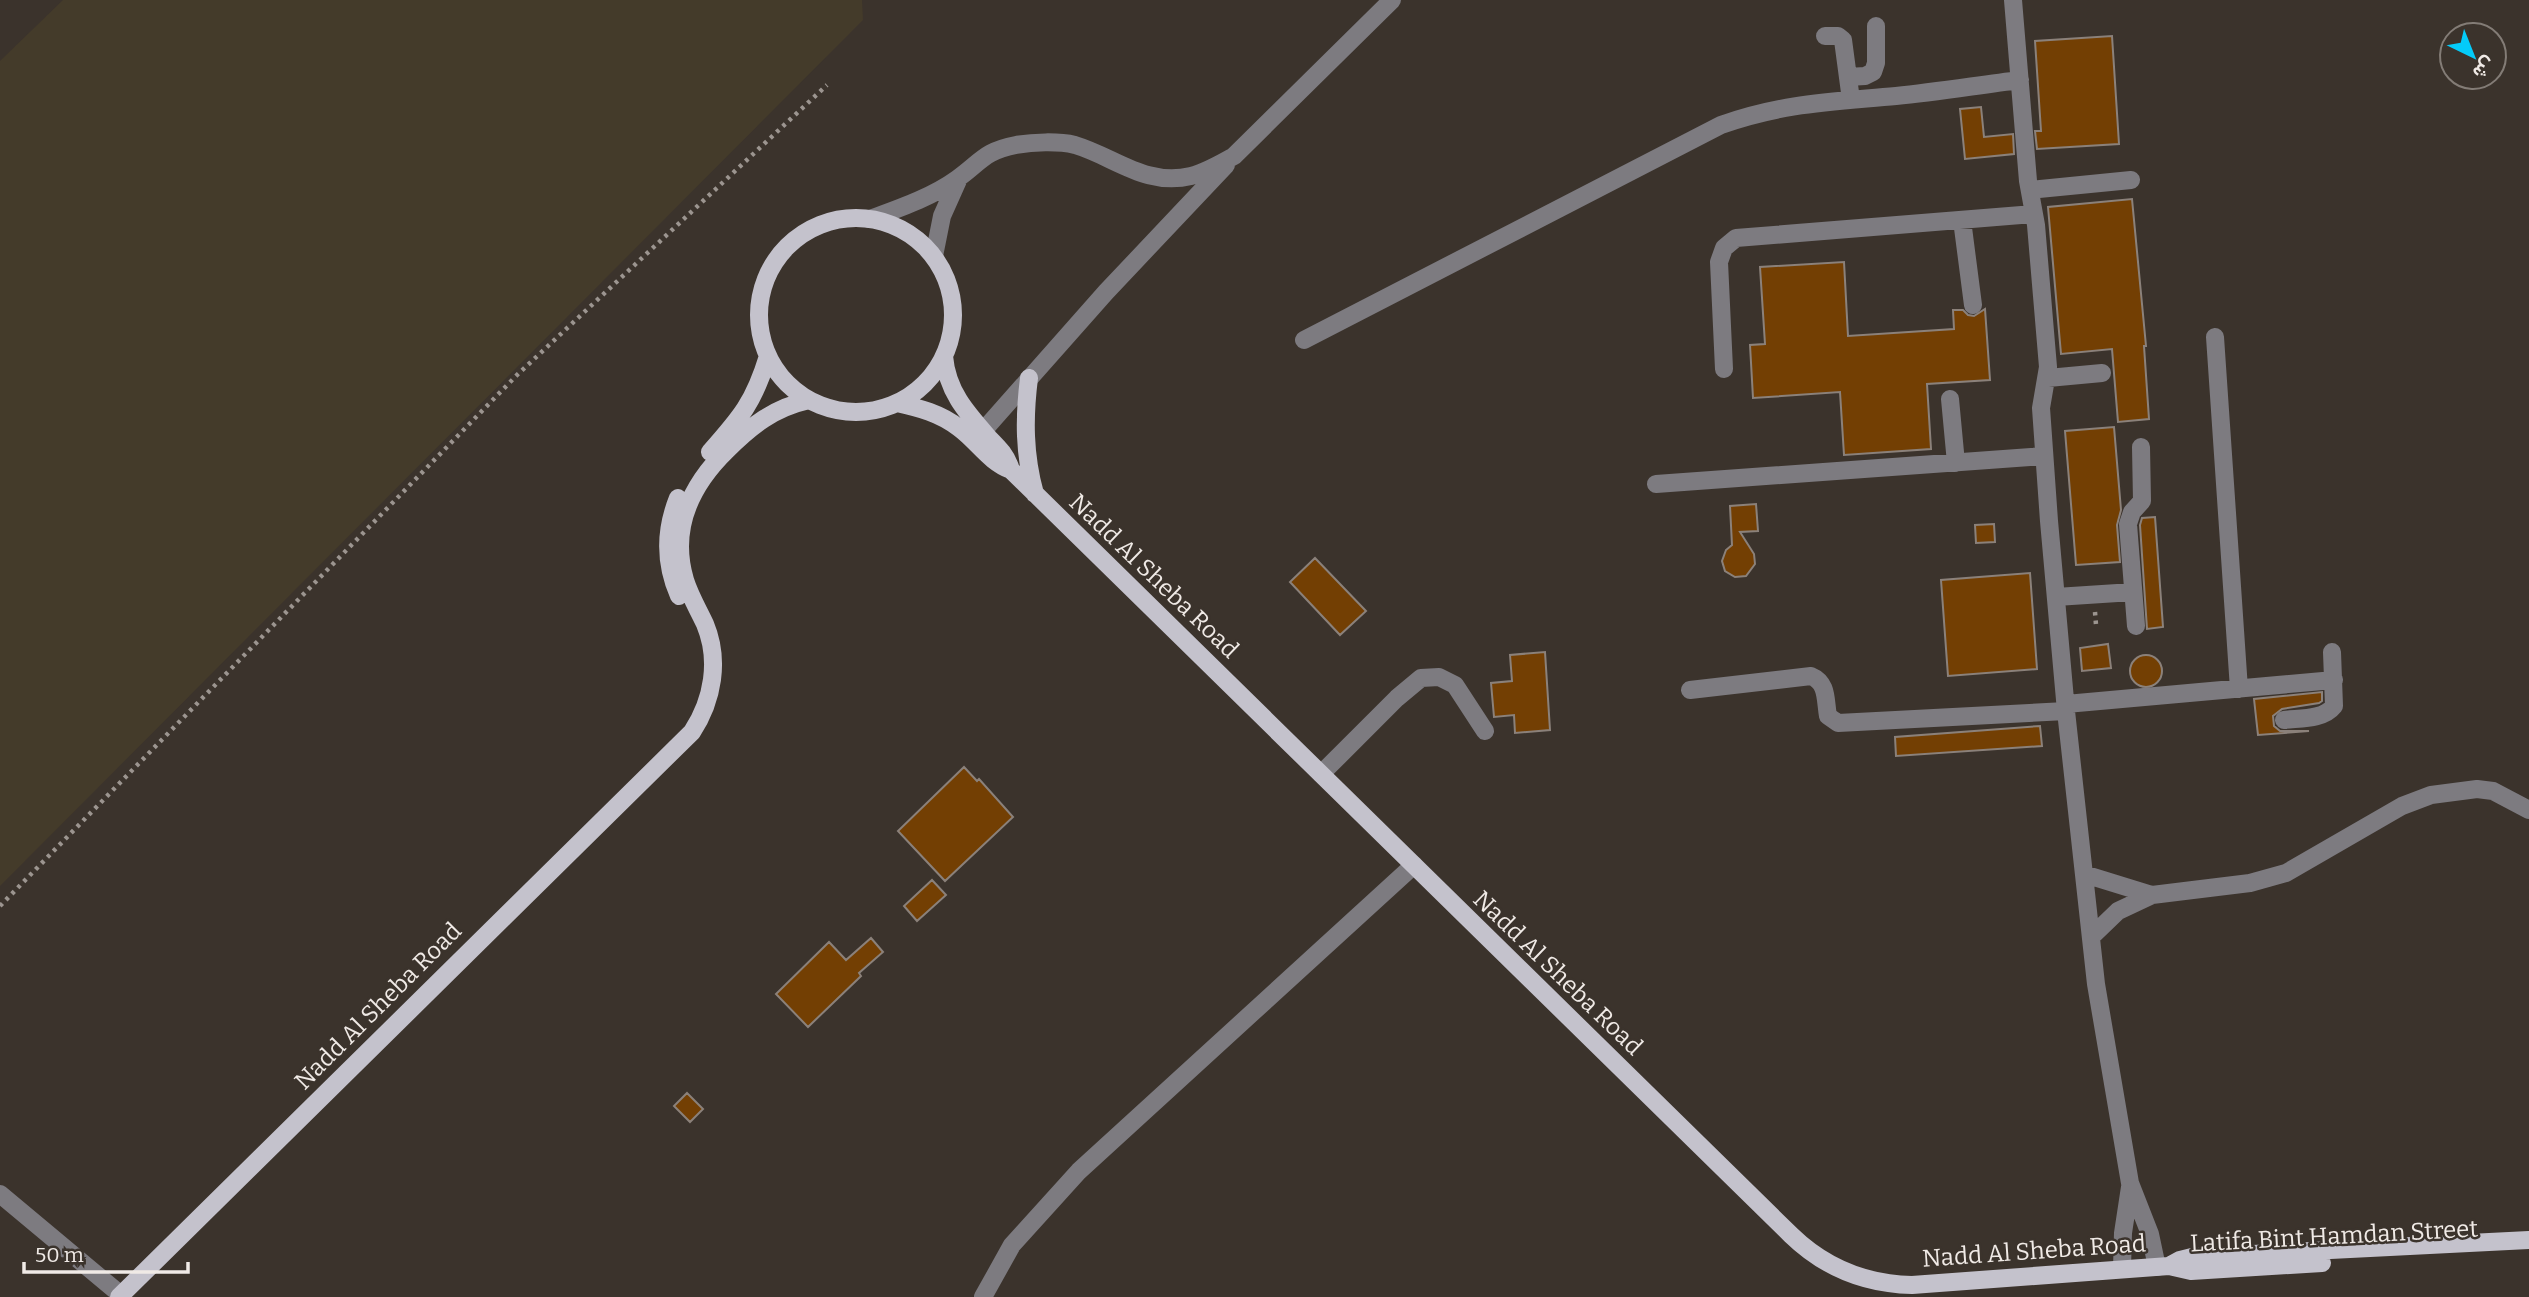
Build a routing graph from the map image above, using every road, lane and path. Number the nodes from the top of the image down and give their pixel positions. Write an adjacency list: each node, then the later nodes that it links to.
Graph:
1 (1392, 0): 9 (street)
2 (2013, 0): 6 (street)
3 (1876, 26): 5 (street)
4 (1825, 36): 5 (street)
5 (1848, 77): 8 (street)
6 (2020, 80): 8 (street); 12 (street)
7 (827, 85): 52 (path)
8 (1850, 100): 19 (street)
9 (1234, 156): 10 (street); 24 (street)
10 (958, 178): 14 (street); 16 (street)
11 (2131, 180): 12 (street)
12 (2030, 190): 13 (street)
13 (2034, 214): 15 (street); 25 (street)
14 (870, 219): 16 (main road); 20 (main road)
15 (1962, 220): 17 (street); 22 (street)
16 (934, 256): 21 (main road)
17 (1973, 305)
18 (2215, 337): 41 (street)
19 (1304, 340)
20 (768, 356): 27 (main road); 46 (main road, Nadd Al Sheba Road)
21 (944, 356): 28 (main road); 29 (main road, Nadd Al Sheba Road)
22 (1724, 369)
23 (2102, 373): 25 (street)
24 (1030, 378): 29 (street); 35 (main road)
25 (2048, 378): 31 (street)
26 (1950, 399): 32 (street)
27 (808, 400): 28 (main road); 46 (main road, Nadd Al Sheba Road)
28 (897, 403): 33 (main road, Nadd Al Sheba Road)
29 (984, 431): 33 (main road, Nadd Al Sheba Road)
30 (2141, 447): 36 (street)
31 (2044, 456): 32 (street); 37 (street)
32 (1956, 463): 34 (street)
33 (1011, 470): 35 (main road, Nadd Al Sheba Road)
34 (1656, 484)
35 (1035, 494): 47 (main road, Nadd Al Sheba Road)
36 (2133, 592): 37 (street); 38 (street)
37 (2056, 597): 43 (street)
38 (2136, 626)
39 (2332, 652): 40 (street)
40 (2334, 680): 41 (street); 44 (street)
41 (2239, 689): 43 (street)
42 (1690, 690): 43 (street)
43 (2066, 708): 50 (street)
44 (2284, 720)
45 (1485, 731): 47 (street)
46 (672, 750): 60 (main road, Nadd Al Sheba Road)
47 (1321, 774): 49 (main road, Nadd Al Sheba Road)
48 (2529, 810): 51 (street)
49 (1414, 865): 59 (main road, Nadd Al Sheba Road); 61 (street)
50 (2084, 874): 51 (street); 53 (street)
51 (2152, 895): 53 (street)
52 (0, 906)
53 (2091, 937): 54 (street)
54 (2130, 1183): 58 (street); 59 (street)
55 (0, 1194): 60 (street)
56 (2529, 1240): 58 (main road, Latifa Bint Hamdan Street)
57 (2529, 1250): 58 (main road, Latifa Bint Hamdan Street)
58 (2163, 1266): 59 (main road, Nadd Al Sheba Road)
59 (2122, 1268)
60 (120, 1296)
61 (983, 1297)

